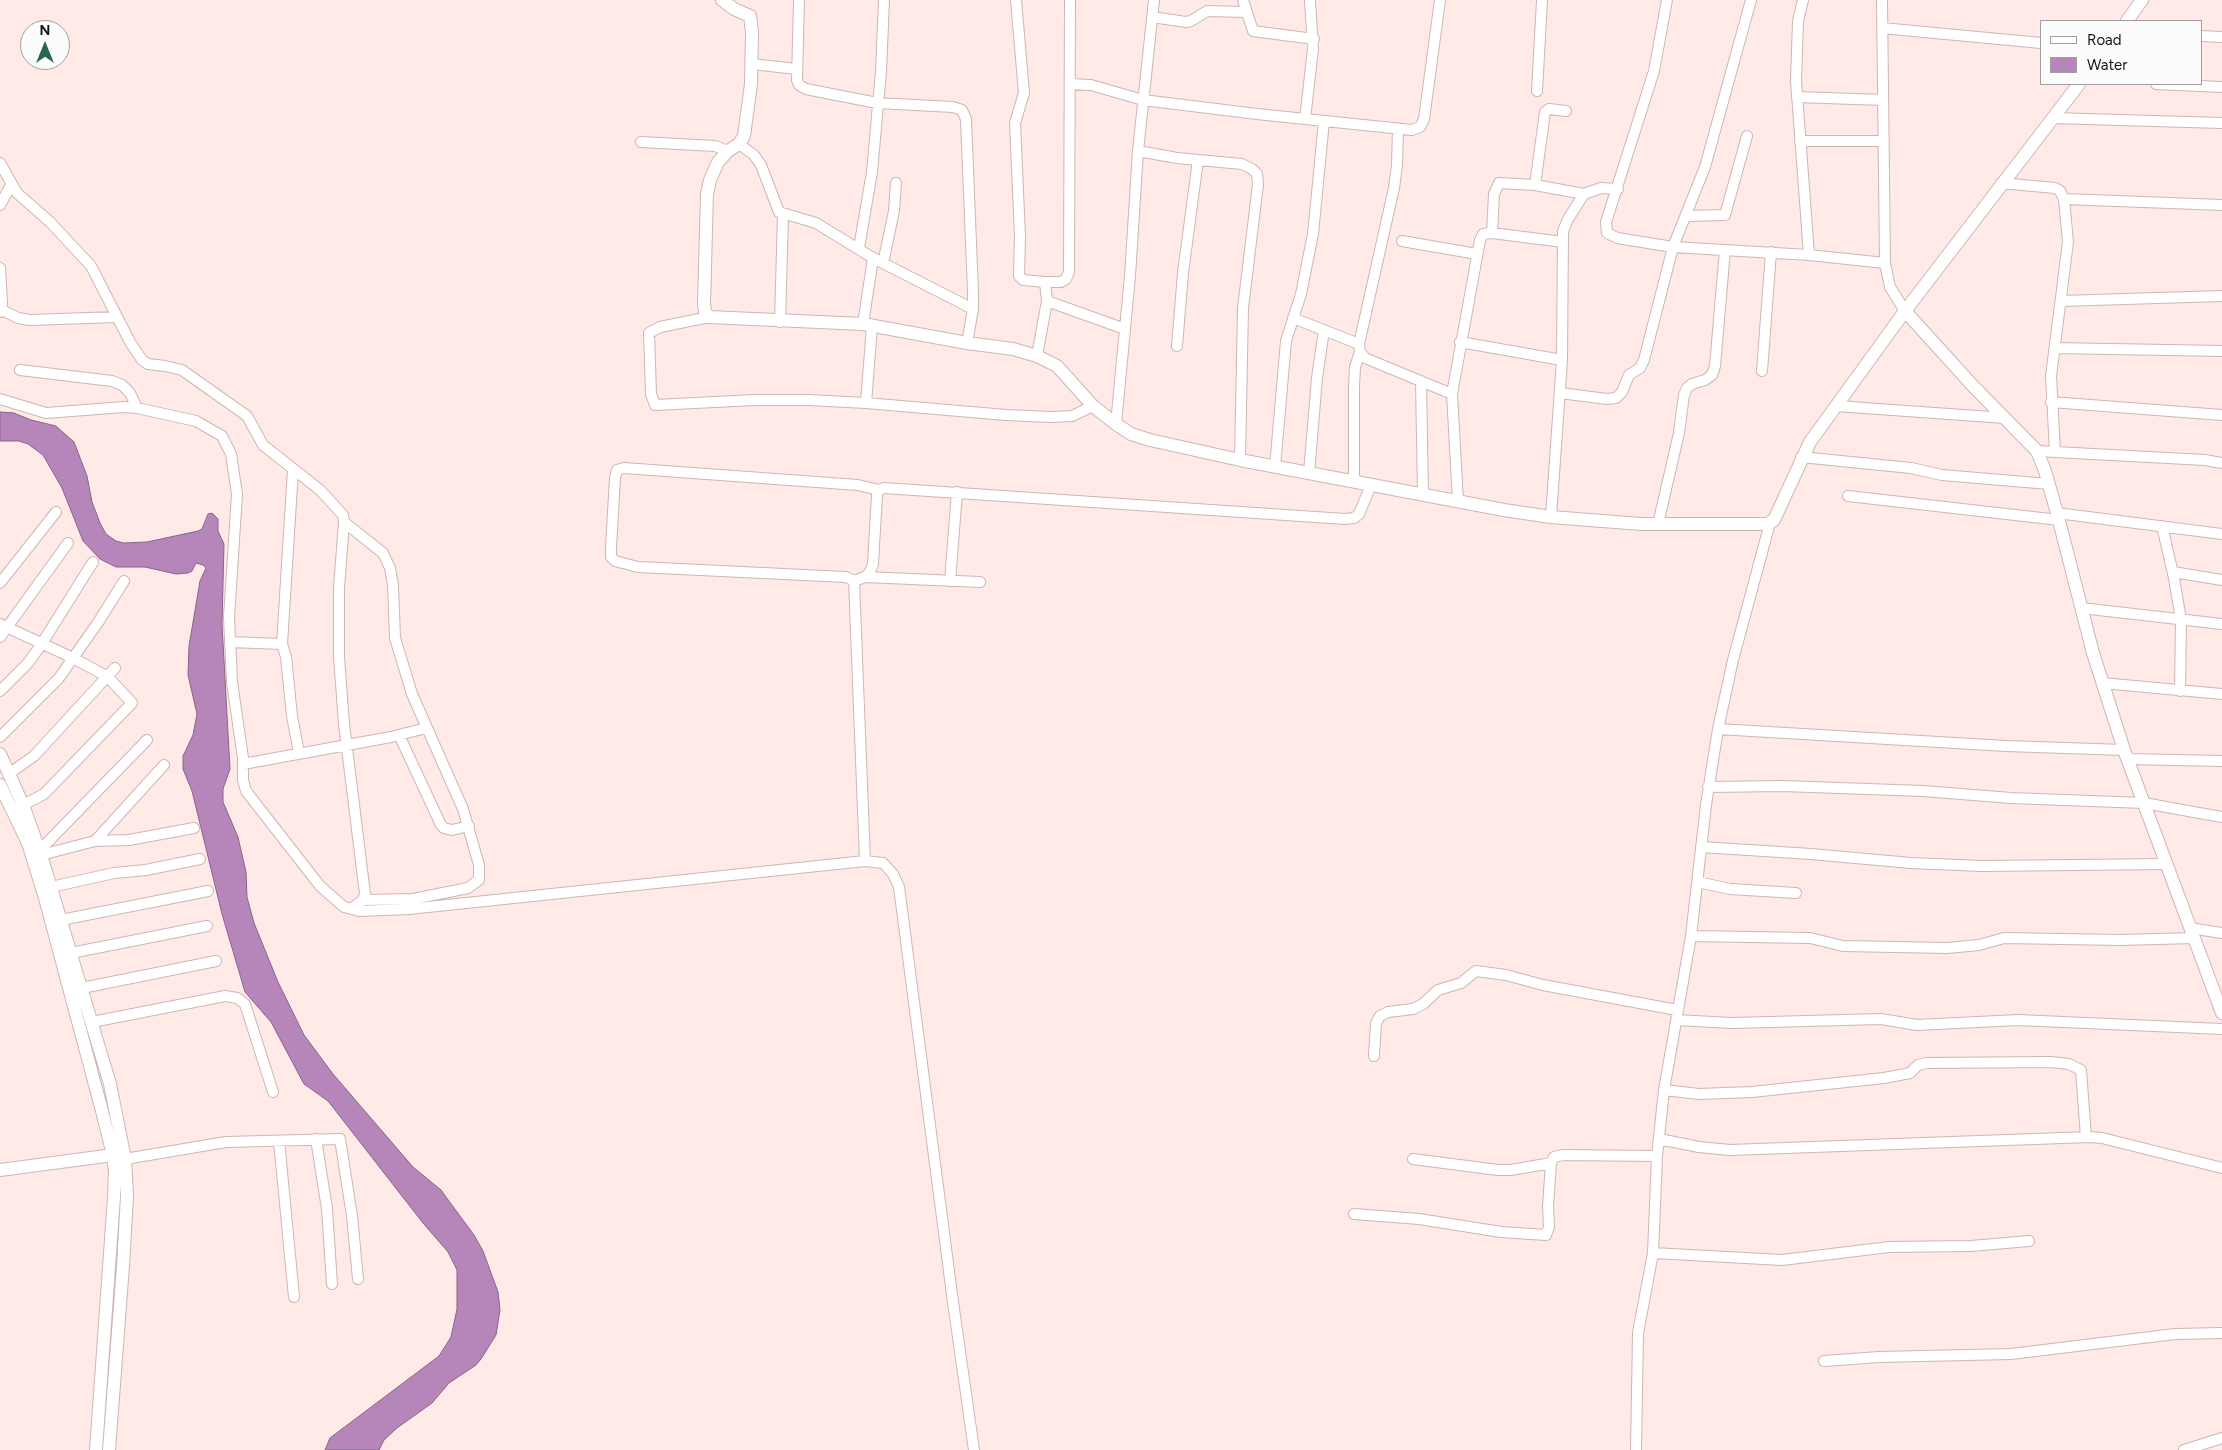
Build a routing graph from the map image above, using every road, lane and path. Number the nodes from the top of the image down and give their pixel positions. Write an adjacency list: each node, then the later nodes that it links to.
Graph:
1 (722, 0): 24 (street)
2 (799, 0): 25 (street)
3 (884, 0): 34 (street)
4 (1016, 0): 73 (street)
5 (1070, 0): 26 (street)
6 (1154, 0): 17 (street)
7 (1243, 0): 16 (street)
8 (1310, 0): 22 (street)
9 (1440, 0): 40 (street)
10 (1542, 0): 30 (street)
11 (1666, 0): 53 (street)
12 (1751, 0): 59 (street)
13 (1803, 0): 31 (street)
14 (1882, 0): 19 (street)
15 (2142, 0): 18 (street)
16 (1245, 12): 17 (street); 22 (street)
17 (1152, 17): 32 (street)
18 (2128, 20)
19 (1882, 28): 23 (street); 33 (street)
20 (2202, 36): 21 (street)
21 (2222, 37)
22 (1314, 39): 37 (street)
23 (2040, 43)
24 (752, 64): 25 (street); 45 (street)
25 (797, 69): 34 (street)
26 (1070, 84): 32 (street); 73 (street)
27 (2077, 85): 36 (street)
28 (2178, 85): 29 (street)
29 (2222, 87)
30 (1537, 92)
31 (1797, 97): 33 (street); 42 (street)
32 (1143, 100): 37 (street); 46 (street)
33 (1883, 100): 43 (street)
34 (877, 103): 64 (street); 77 (street)
35 (1566, 111): 52 (street)
36 (2052, 118): 39 (street); 50 (street)
37 (1306, 119): 38 (street)
38 (1324, 121): 40 (street); 82 (street)
39 (2222, 123)
40 (1398, 129): 90 (street)
41 (1747, 136): 59 (street)
42 (1800, 141): 43 (street); 68 (street)
43 (1884, 141): 70 (street)
44 (641, 142): 45 (street)
45 (734, 148): 58 (street); 81 (street)
46 (1138, 151): 47 (street); 85 (street)
47 (1198, 160): 89 (street); 112 (street)
48 (1, 168): 51 (street)
49 (896, 183): 71 (street)
50 (2001, 183): 55 (street); 79 (street)
51 (12, 185): 56 (street); 80 (street)
52 (1535, 186): 54 (street); 60 (street)
53 (1618, 189): 54 (street); 63 (street)
54 (1584, 194): 62 (street)
55 (2064, 199): 57 (street); 75 (street)
56 (0, 205)
57 (2222, 205)
58 (783, 215): 64 (street); 83 (street)
59 (1686, 216): 63 (street)
60 (1492, 233): 62 (street); 67 (street)
61 (1402, 242): 67 (street)
62 (1563, 242): 94 (street)
63 (1673, 246): 65 (street); 98 (street)
64 (859, 248): 69 (street)
65 (1725, 250): 66 (street); 130 (street)
66 (1771, 252): 68 (street); 96 (street)
67 (1477, 254): 87 (street)
68 (1809, 255): 70 (street)
69 (873, 258): 71 (street); 84 (street)
70 (1885, 263): 79 (street)
71 (883, 264): 77 (street)
72 (0, 268): 78 (street)
73 (1045, 282): 76 (street)
74 (2222, 296): 75 (street)
75 (2061, 301): 91 (street)
76 (1047, 302): 85 (street); 93 (street)
77 (973, 309): 88 (street)
78 (1, 311): 80 (street)
79 (1905, 311): 104 (street); 107 (street)
80 (117, 317): 115 (street)
81 (709, 317): 83 (street); 102 (street)
82 (1293, 318): 86 (street); 114 (street)
83 (780, 322): 84 (street)
84 (868, 325): 88 (street); 102 (street)
85 (1125, 329): 108 (street)
86 (1324, 330): 90 (street); 116 (street)
87 (1460, 342): 94 (street); 99 (street)
88 (967, 343): 93 (street)
89 (1177, 346)
90 (1359, 348): 97 (street); 117 (street)
91 (2055, 348): 92 (street); 101 (street)
92 (2222, 351)
93 (1037, 356): 103 (street)
94 (1562, 360): 98 (street)
95 (20, 370): 105 (street)
96 (1762, 371)
97 (1421, 381): 99 (street); 122 (street)
98 (1560, 393): 127 (street)
99 (1452, 394): 124 (street)
100 (0, 399): 105 (street)
101 (2051, 402): 106 (street); 110 (street)
102 (866, 403): 103 (street)
103 (1093, 406): 108 (street)
104 (1836, 406): 107 (street); 111 (street)
105 (137, 408): 148 (street)
106 (2222, 415)
107 (2005, 418): 109 (street)
108 (1116, 424): 112 (street)
109 (2037, 451): 110 (street); 118 (street)
110 (2056, 452): 113 (street)
111 (1801, 457): 118 (street); 129 (street)
112 (1240, 460): 114 (street)
113 (2222, 463)
114 (1275, 467): 116 (street)
115 (293, 470): 128 (street); 149 (street)
116 (1309, 474): 117 (street)
117 (1354, 482): 119 (street)
118 (2049, 484): 126 (street)
119 (1371, 485): 121 (street); 122 (street)
120 (879, 490): 121 (street); 136 (street); 139 (street)
121 (956, 492): 140 (street)
122 (1423, 494): 124 (street)
123 (1848, 496): 126 (street)
124 (1458, 501): 127 (street)
125 (56, 512): 142 (street)
126 (2058, 516): 131 (street); 143 (street)
127 (1551, 517): 130 (street)
128 (344, 522): 158 (street); 163 (street)
129 (1770, 523): 130 (street); 159 (street)
130 (1658, 524)
131 (2162, 526): 132 (street); 135 (street)
132 (2222, 534)
133 (68, 543): 146 (street)
134 (93, 562): 150 (street)
135 (2173, 572): 137 (street); 144 (street)
136 (865, 577): 139 (street); 140 (street)
137 (2222, 580)
138 (124, 581): 151 (street)
139 (854, 581): 182 (street)
140 (950, 581): 141 (street)
141 (980, 582)
142 (0, 583)
143 (2081, 608): 144 (street); 154 (street)
144 (2181, 620): 145 (street); 156 (street)
145 (2222, 624)
146 (4, 627): 147 (street); 150 (street)
147 (0, 637)
148 (230, 642): 149 (street); 168 (street)
149 (282, 644): 165 (street)
150 (41, 645): 151 (street); 155 (street)
151 (73, 658): 153 (street); 161 (street)
152 (115, 668): 153 (street)
153 (108, 677): 170 (street); 174 (street)
154 (2102, 683): 156 (street); 166 (street)
155 (0, 691)
156 (2180, 691): 157 (street)
157 (2222, 694)
158 (426, 728): 160 (street); 176 (street)
159 (1718, 729): 166 (street); 171 (street)
160 (399, 735): 163 (street); 176 (street)
161 (0, 737)
162 (147, 740): 180 (street)
163 (347, 744): 165 (street); 188 (street)
164 (0, 754): 170 (street)
165 (300, 754): 168 (street)
166 (2125, 755): 167 (street); 173 (street)
167 (2222, 760)
168 (243, 764): 189 (street)
169 (164, 765): 178 (street)
170 (10, 773): 174 (street)
171 (1708, 787): 173 (street); 179 (street)
172 (1, 790): 209 (street)
173 (2144, 803): 175 (street); 183 (street)
174 (23, 805): 180 (street)
175 (2222, 817)
176 (468, 826): 188 (street)
177 (194, 828): 178 (street)
178 (95, 841): 180 (street)
179 (1701, 847): 183 (street); 184 (street)
180 (40, 852): 185 (street)
181 (200, 859): 185 (street)
182 (865, 861): 189 (street); 228 (street)
183 (2166, 864): 192 (street)
184 (1698, 882): 187 (street); 194 (street)
185 (51, 887): 190 (street)
186 (208, 891): 190 (street)
187 (1796, 894)
188 (362, 900): 189 (street)
189 (351, 909)
190 (61, 920): 195 (street)
191 (207, 926): 195 (street)
192 (2192, 933): 193 (street); 194 (street); 198 (street)
193 (2222, 933)
194 (1691, 936): 199 (street)
195 (71, 952): 197 (street)
196 (216, 961): 197 (street)
197 (82, 988): 200 (street)
198 (2222, 1013)
199 (1676, 1015): 201 (street); 202 (street); 203 (street)
200 (92, 1022): 204 (street); 211 (street)
201 (2222, 1029)
202 (1374, 1056)
203 (1664, 1090): 205 (street); 207 (street)
204 (273, 1092)
205 (2086, 1138): 207 (street); 214 (street)
206 (316, 1139): 208 (street); 219 (street); 220 (street)
207 (1659, 1139): 210 (street)
208 (279, 1140): 211 (street); 221 (street)
209 (113, 1155): 215 (street); 226 (street)
210 (1657, 1156): 213 (street); 218 (street)
211 (125, 1159): 227 (street)
212 (1414, 1159): 213 (street)
213 (1551, 1163): 216 (street)
214 (2222, 1168)
215 (0, 1170)
216 (1354, 1214)
217 (2029, 1242): 218 (street)
218 (1653, 1254): 229 (street)
219 (358, 1279)
220 (332, 1284)
221 (294, 1297)
222 (2222, 1333): 223 (street)
223 (1824, 1361)
224 (2222, 1438): 225 (street)
225 (2201, 1447): 230 (street)
226 (96, 1450)
227 (109, 1450)
228 (974, 1450)
229 (1636, 1450)
230 (2184, 1450)

